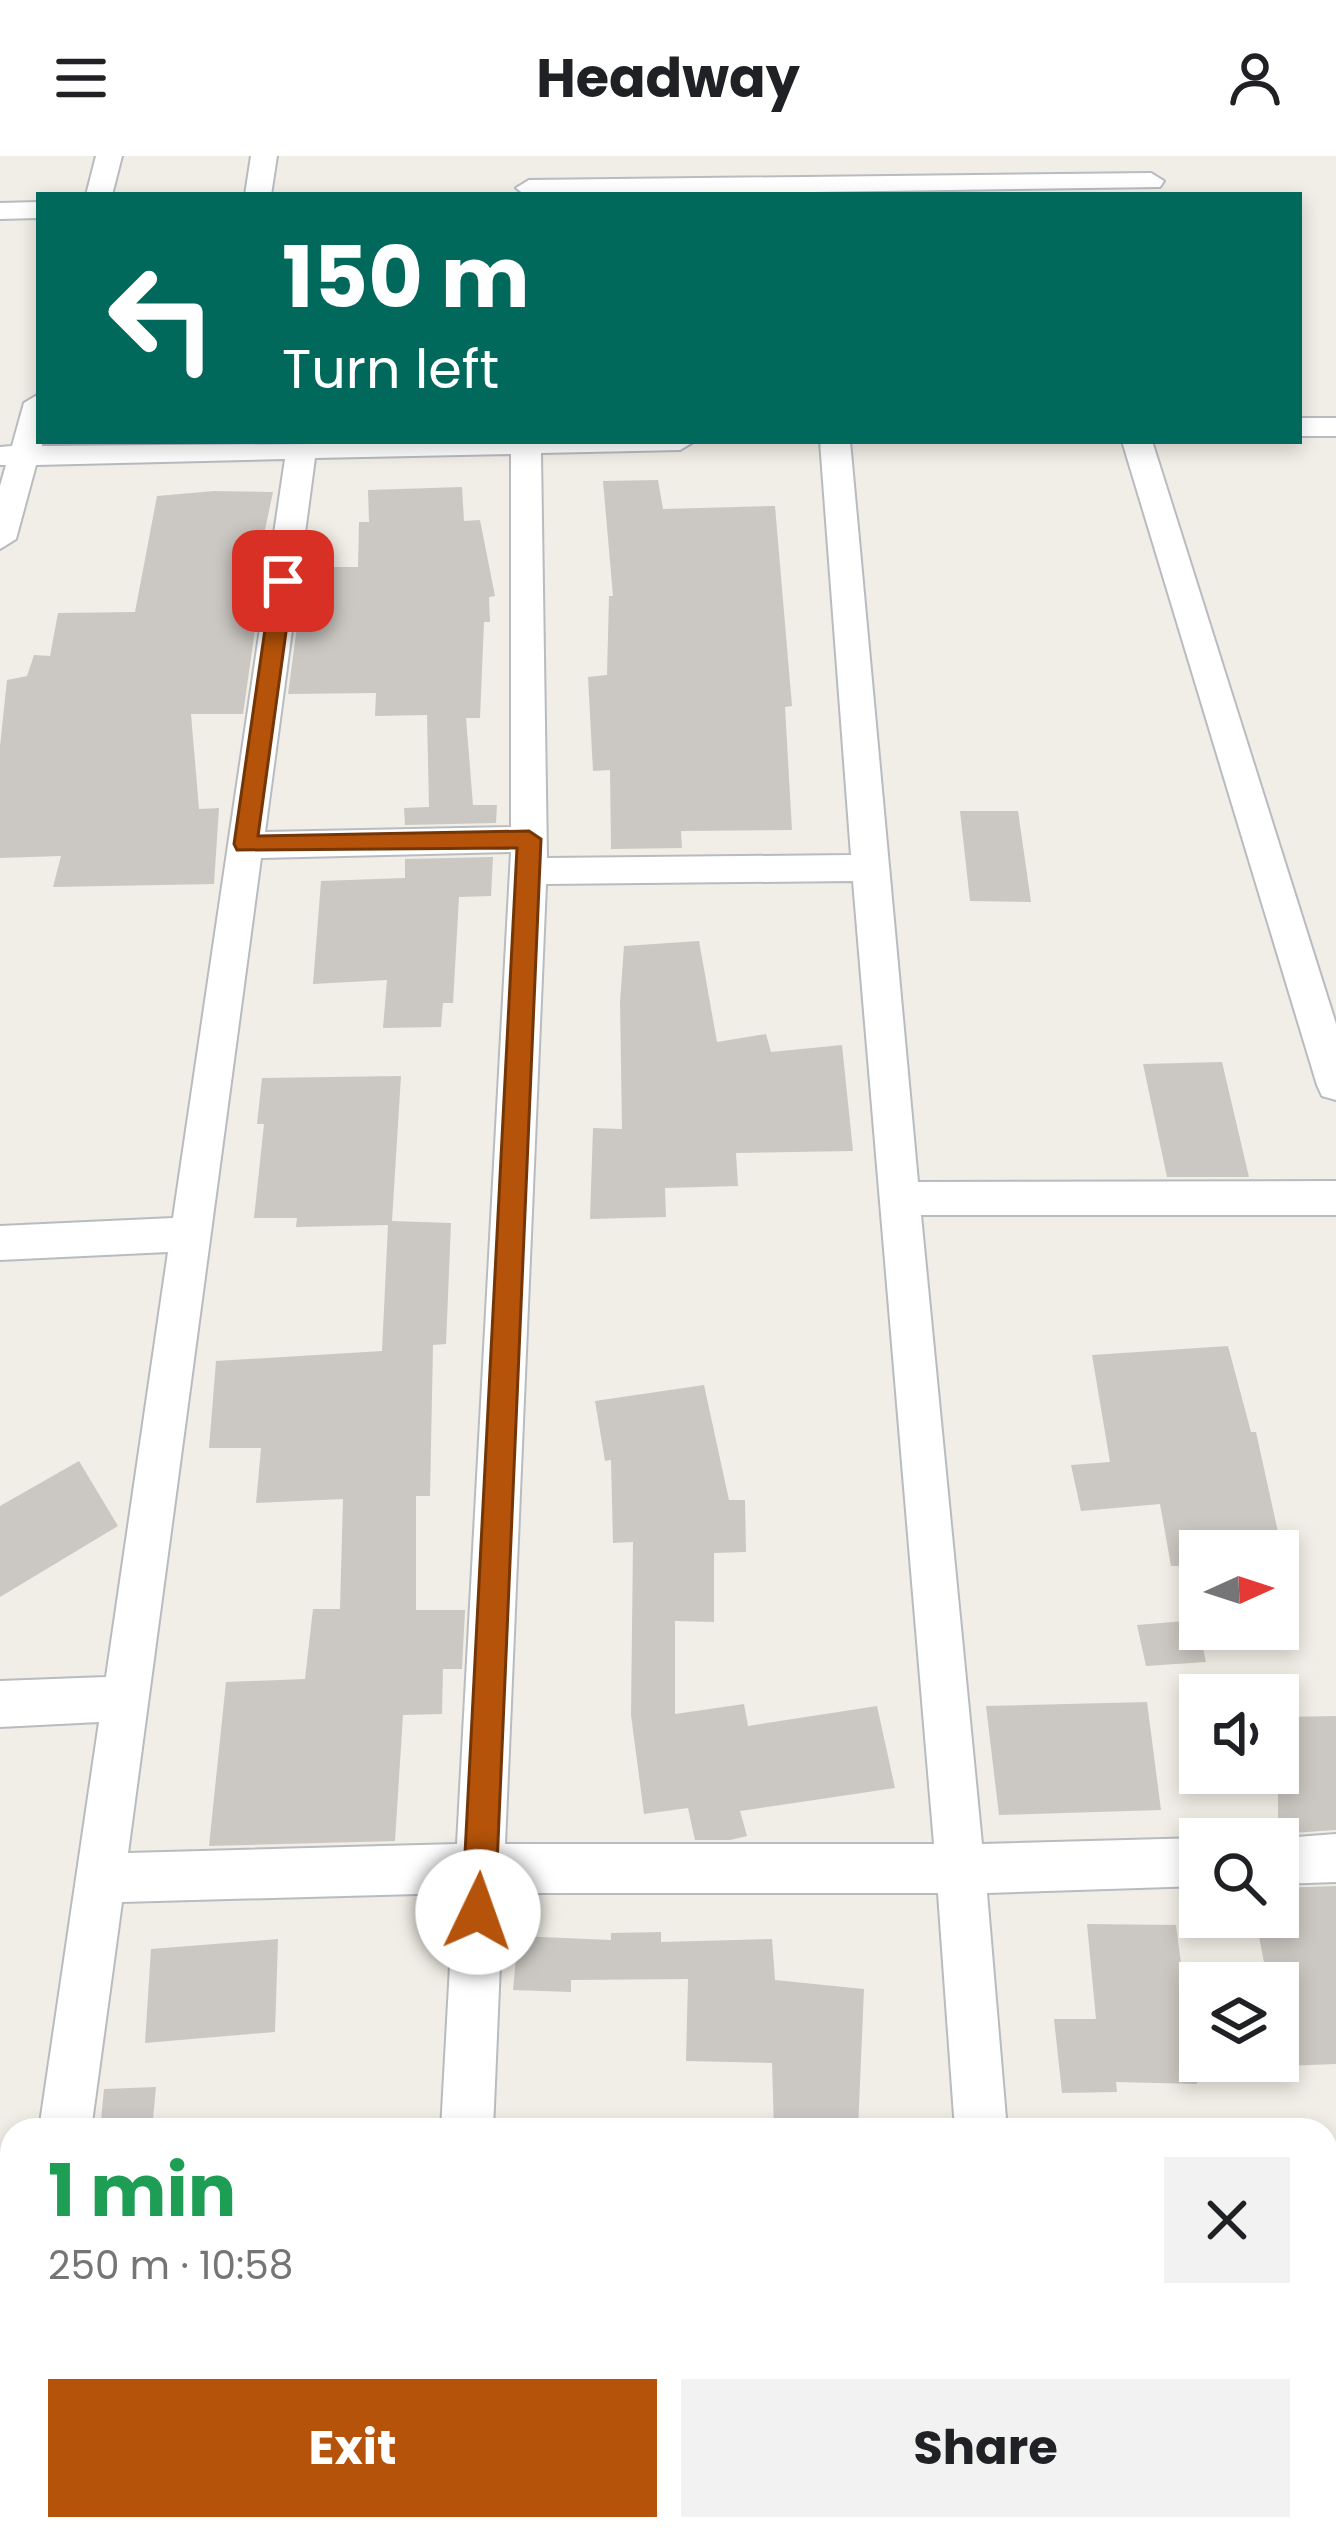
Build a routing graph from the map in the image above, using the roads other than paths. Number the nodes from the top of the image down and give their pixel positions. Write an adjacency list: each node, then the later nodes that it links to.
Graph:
1 (110, 156): 7 (street)
2 (264, 156): 8 (street)
3 (531, 156): 6 (street)
4 (1150, 177): 5 (street)
5 (843, 178): 6 (street)
6 (530, 191)
7 (100, 192)
8 (258, 192)
9 (36, 210): 10 (street)
10 (0, 211)
11 (36, 410): 20 (street)
12 (1336, 427): 13 (street)
13 (1302, 428)
14 (494, 444): 19 (street)
15 (526, 444): 23 (street)
16 (835, 444): 24 (street)
17 (1138, 444): 25 (street)
18 (216, 446): 19 (street); 20 (street)
19 (301, 450): 22 (street)
20 (12, 455): 21 (street)
21 (0, 539)
22 (245, 844): 23 (street); 28 (street)
23 (529, 855): 24 (street); 35 (street)
24 (866, 868): 27 (street)
25 (1336, 1085)
26 (1336, 1198): 27 (street)
27 (901, 1199): 36 (street)
28 (189, 1234): 29 (street); 30 (street)
29 (0, 1243)
30 (126, 1698): 31 (street); 37 (street)
31 (0, 1704)
32 (1336, 1858): 33 (street)
33 (1299, 1859)
34 (1179, 1863): 36 (street)
35 (481, 1868): 36 (street); 37 (street); 39 (street)
36 (962, 1869): 40 (street)
37 (103, 1878): 38 (street)
38 (67, 2118)
39 (468, 2118)
40 (980, 2118)

